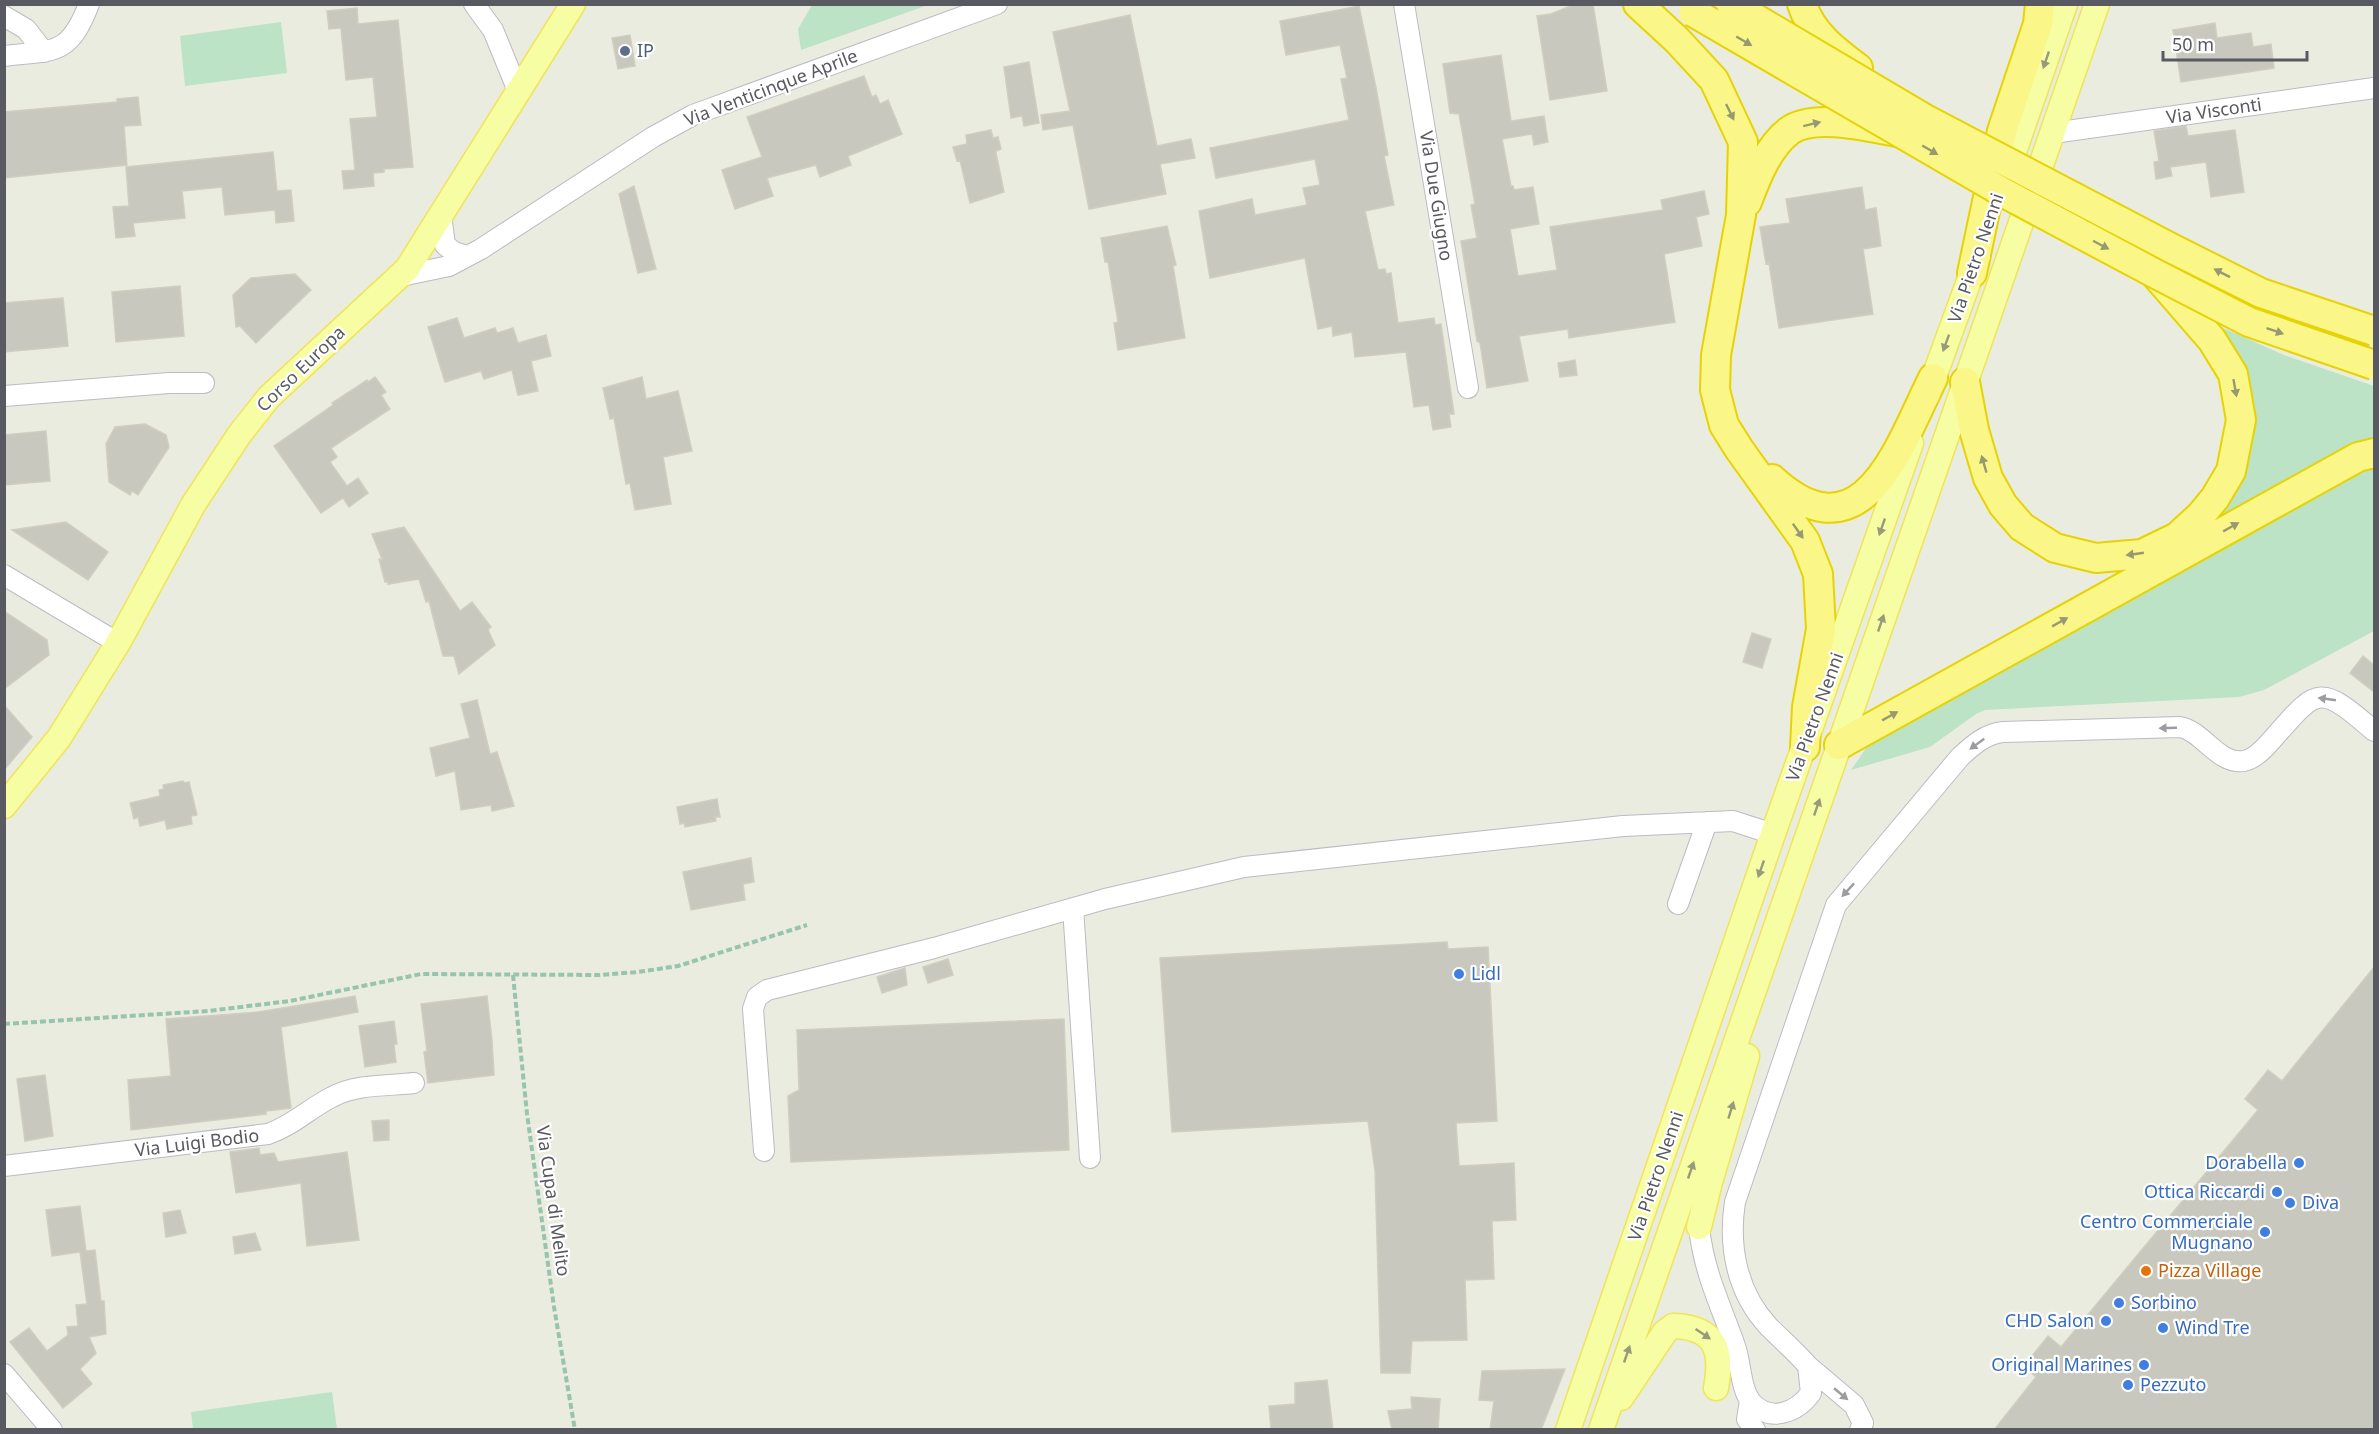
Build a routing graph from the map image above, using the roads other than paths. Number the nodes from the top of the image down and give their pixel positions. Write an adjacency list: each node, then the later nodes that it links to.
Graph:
1 (89, 4): 14 (street)
2 (474, 4): 17 (street)
3 (573, 4): 17 (main road, Corso Europa)
4 (997, 4): 24 (street, Via Venticinque Aprile)
5 (1404, 4): 34 (street, Via Due Giugno)
6 (1638, 4): 22 (highway, one-way to 22)
7 (1682, 4): 19 (highway, one-way to 19, bridge)
8 (1731, 4): 18 (highway, bridge)
9 (1802, 4): 18 (highway, bridge)
10 (2040, 4): 26 (highway)
11 (2065, 4): 26 (main road, Via Pietro Nenni, one-way to 26)
12 (2097, 4): 20 (main road, Via Pietro Nenni)
13 (4, 16): 14 (street)
14 (44, 52): 15 (street)
15 (4, 56)
16 (2374, 88): 20 (street, Via Visconti)
17 (519, 91): 21 (main road, Corso Europa)
18 (1927, 120): 29 (highway, one-way to 18, bridge)
19 (1898, 132): 22 (highway, one-way to 19); 27 (highway, one-way to 27, bridge)
20 (2053, 133): 32 (main road, Via Pietro Nenni)
21 (441, 214): 23 (main road, Corso Europa); 24 (street)
22 (1741, 215): 36 (highway)
23 (416, 254): 24 (street, Via Venticinque Aprile); 25 (street); 28 (main road, Corso Europa)
24 (467, 256): 25 (street, Via Venticinque Aprile)
25 (435, 270): 28 (street, Via Venticinque Aprile)
26 (1972, 273): 31 (main road, Via Pietro Nenni, one-way to 31)
27 (2154, 273): 30 (highway, one-way to 30, bridge); 32 (highway, one-way to 32)
28 (401, 276): 39 (main road, Corso Europa)
29 (2374, 331)
30 (2374, 365)
31 (1934, 378): 36 (highway); 42 (main road, Via Pietro Nenni, one-way to 42)
32 (1965, 382): 41 (main road, Via Pietro Nenni, one-way to 32)
33 (204, 383): 35 (street)
34 (1468, 388)
35 (4, 396)
36 (1739, 449): 42 (highway, one-way to 42)
37 (2374, 453): 41 (highway, one-way to 37)
38 (4, 575): 39 (street)
39 (118, 644): 43 (main road, Corso Europa)
40 (2374, 730): 54 (street, one-way to 54)
41 (1839, 745): 48 (main road, Via Pietro Nenni, one-way to 41)
42 (1804, 747): 45 (main road, Via Pietro Nenni)
43 (4, 806)
44 (1707, 822): 45 (street); 46 (street); 47 (street)
45 (1773, 834): 60 (main road, Via Pietro Nenni, one-way to 60)
46 (1678, 904)
47 (1074, 908): 50 (street); 51 (street)
48 (1776, 924): 53 (main road, one-way to 48); 58 (main road, Via Pietro Nenni, one-way to 48)
49 (414, 1083): 52 (street, Via Luigi Bodio)
50 (764, 1151)
51 (1090, 1158)
52 (4, 1166)
53 (1699, 1227): 57 (street)
54 (1808, 1366): 57 (street); 62 (street, one-way to 62)
55 (4, 1374): 59 (street)
56 (1715, 1392): 57 (street); 58 (main road, one-way to 56)
57 (1748, 1396): 61 (street)
58 (1604, 1421)
59 (52, 1430)
60 (1568, 1430)
61 (1755, 1430)
62 (1860, 1430)

